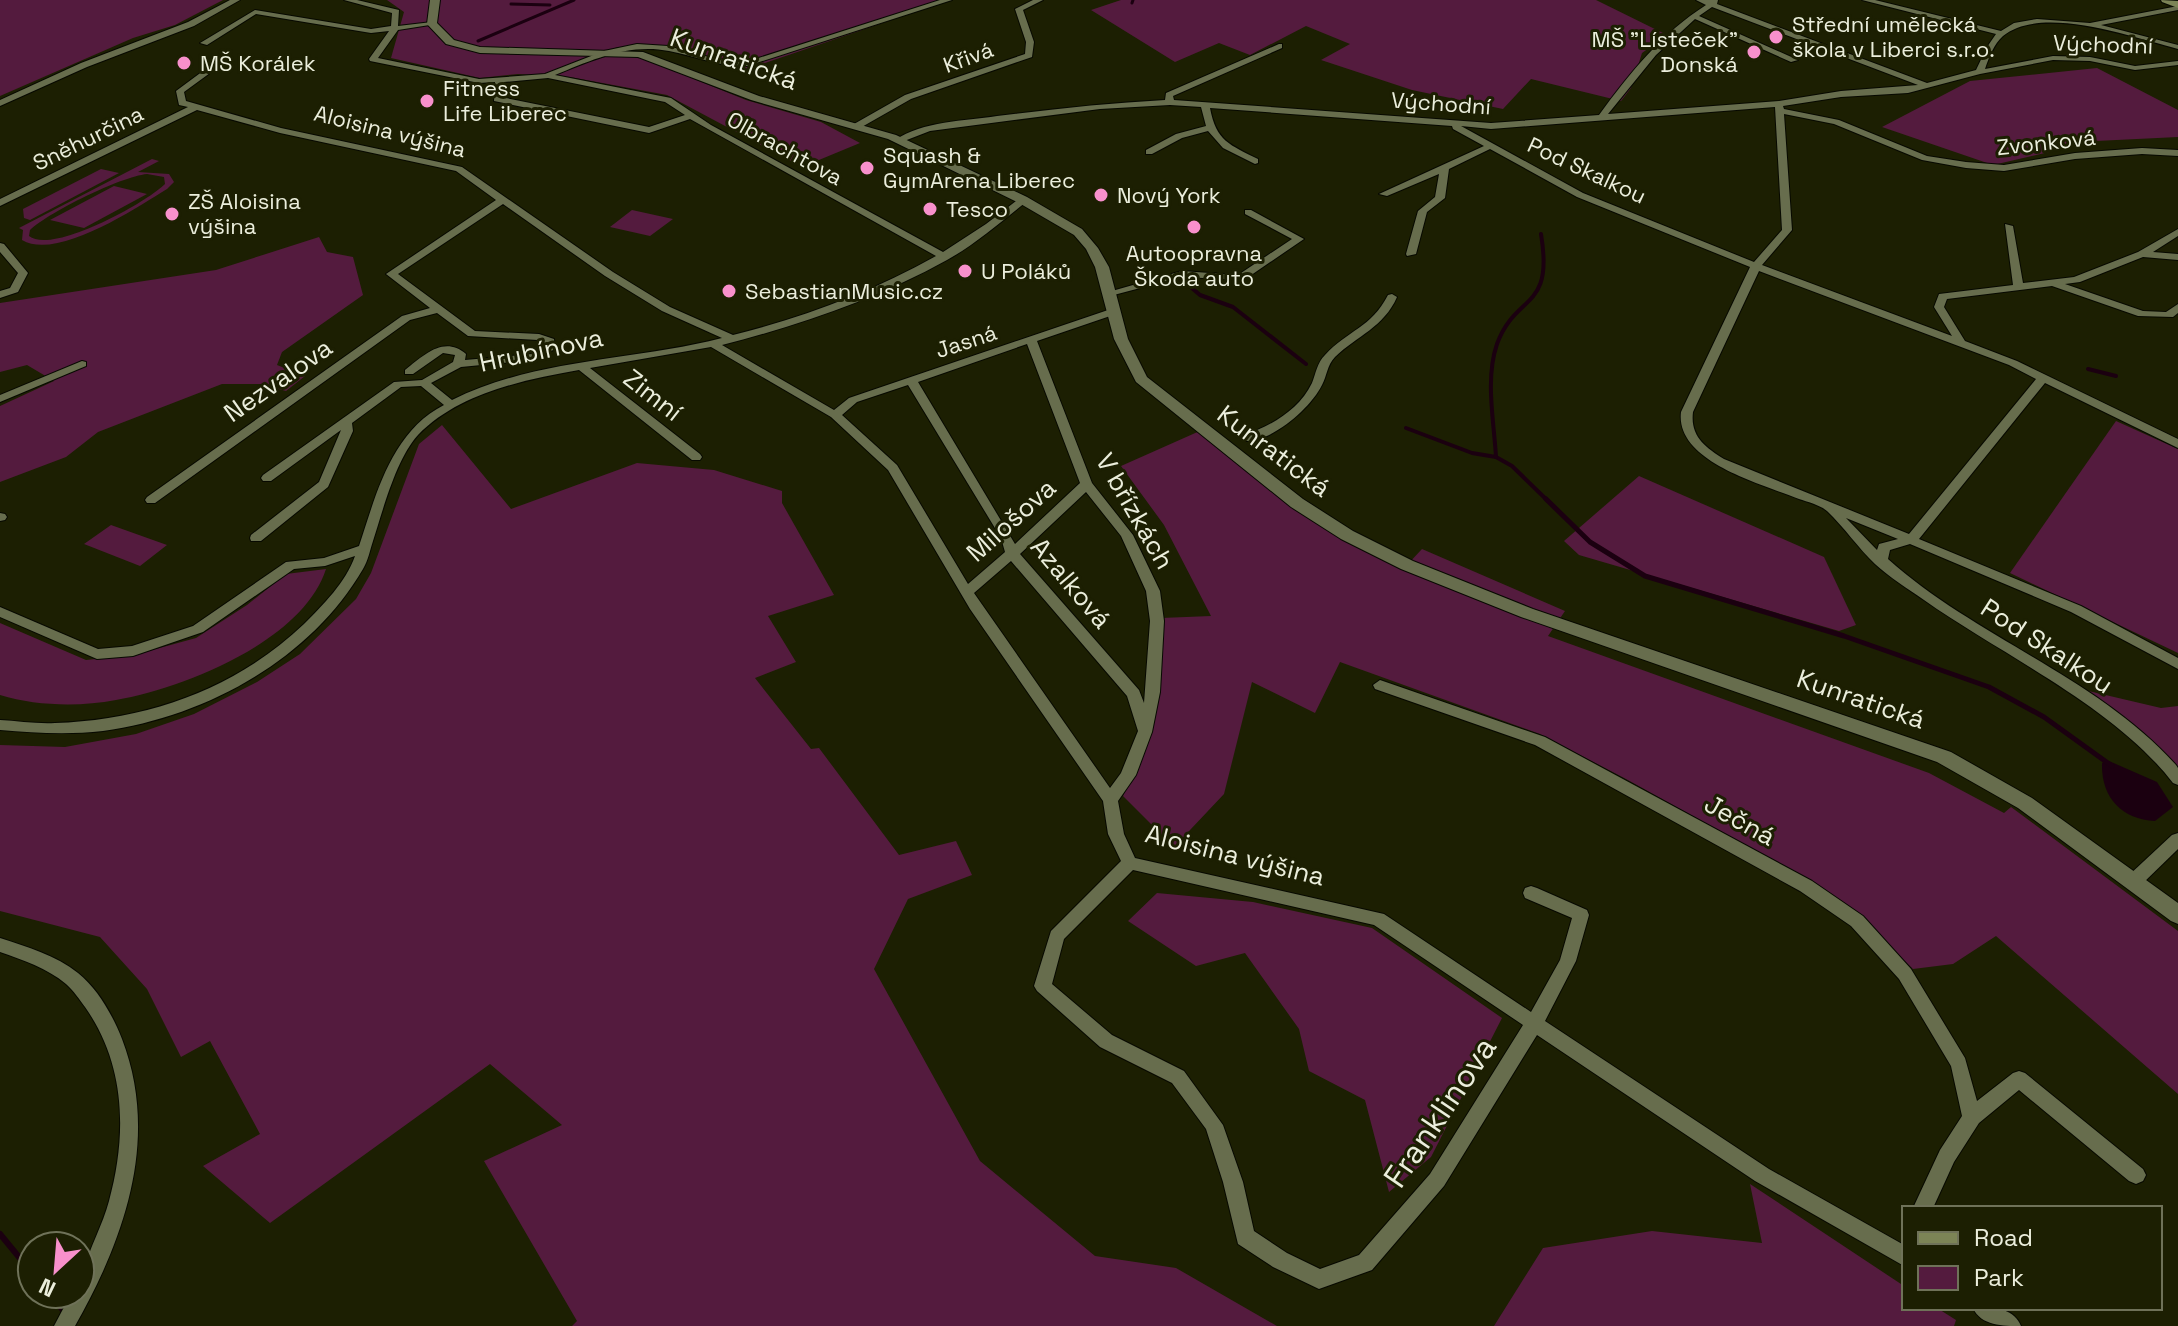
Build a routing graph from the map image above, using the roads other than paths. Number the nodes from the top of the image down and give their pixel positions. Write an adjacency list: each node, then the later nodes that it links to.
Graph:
1 (236, 0): 27 (street)
2 (348, 0): 13 (street)
3 (435, 0): 11 (street)
4 (948, 0): 18 (street, Olbrachtova)
5 (1039, 0): 34 (street, Křivá)
6 (1866, 0): 14 (street)
7 (2166, 0): 9 (main road)
8 (1709, 2): 10 (street); 25 (street)
9 (2178, 7): 12 (street)
10 (1693, 16): 19 (street); 32 (street)
11 (432, 24): 13 (street); 18 (street, Kunratická)
12 (2090, 26): 14 (street, Východní); 17 (street, Východní)
13 (394, 30): 15 (street); 24 (street, Olbrachtova)
14 (2001, 33): 21 (street)
15 (204, 43)
16 (1279, 46): 26 (street)
17 (2178, 47)
18 (618, 51): 23 (street, Olbrachtova); 34 (street, Kunratická)
19 (1794, 60)
20 (2178, 63): 21 (street, Východní)
21 (1980, 72): 25 (street, Východní)
22 (206, 73): 30 (street)
23 (548, 76): 24 (street, Olbrachtova); 31 (street, Olbrachtova)
24 (500, 80): 31 (street, Olbrachtova)
25 (1926, 85): 29 (street, Východní)
26 (1170, 102): 28 (street, Východní); 36 (street, Východní)
27 (0, 103)
28 (1205, 104): 33 (street, Východní); 35 (street)
29 (1781, 107): 32 (street, Východní); 39 (street, Zvonková); 54 (street, Pod Skalkou)
30 (194, 108): 43 (street, Aloisina výšina); 45 (street, Sněhurčina)
31 (691, 116): 52 (street, Olbrachtova)
32 (1602, 117): 33 (street, Východní)
33 (1452, 124): 37 (street, Pod Skalkou)
34 (857, 126): 36 (street, Kunratická)
35 (1209, 128): 38 (street); 40 (street)
36 (899, 140): 44 (street, Kunratická)
37 (1490, 146): 41 (street, Pod Skalkou); 54 (street, Pod Skalkou)
38 (1149, 152)
39 (2178, 153)
40 (1255, 161)
41 (1445, 168): 42 (street, Pod Skalkou); 50 (street)
42 (1384, 194)
43 (502, 200): 61 (street); 63 (street, Aloisina výšina)
44 (1023, 200): 52 (street, Hrubínova); 57 (street, Kunratická)
45 (0, 203)
46 (1248, 212): 57 (street)
47 (2008, 226): 56 (street)
48 (2178, 232): 51 (street)
49 (0, 246): 58 (street)
50 (1411, 254)
51 (2142, 254): 53 (street); 55 (street)
52 (945, 257): 63 (street, Hrubínova)
53 (2178, 257)
54 (1756, 266): 65 (street, Pod Skalkou); 84 (street, Pod Skalkou)
55 (2053, 283): 56 (street); 60 (street)
56 (2018, 285): 65 (street)
57 (1110, 293): 62 (street, Kunratická)
58 (0, 295)
59 (1392, 297): 78 (street)
60 (2178, 307)
61 (438, 309): 68 (street); 83 (street, Nezvalova)
62 (1115, 311): 64 (street, Jasná); 100 (street, Kunratická)
63 (730, 338): 66 (street, Hrubínova)
64 (1031, 340): 72 (street, Jasná); 82 (street, V břízkách)
65 (1960, 341): 71 (street, Pod Skalkou)
66 (713, 344): 69 (street, Hrubínova); 76 (street, Aloisina výšina)
67 (82, 364): 74 (street)
68 (458, 364): 70 (street); 73 (street)
69 (583, 368): 75 (street, Hrubínova); 80 (street, Zimní)
70 (409, 372)
71 (2043, 378): 79 (street, Pod Skalkou); 86 (street)
72 (911, 380): 76 (street, Jasná); 88 (street, Azalková)
73 (424, 383): 75 (street); 77 (street)
74 (0, 399)
75 (450, 404): 87 (street, Hrubínova)
76 (835, 415): 90 (street, Aloisina výšina)
77 (346, 422): 81 (street); 85 (street)
78 (1247, 438)
79 (2178, 444)
80 (696, 457)
81 (267, 478)
82 (1086, 484): 88 (street, Milošova); 95 (street, V břízkách)
83 (151, 500)
84 (1832, 510): 86 (street, Pod Skalkou); 89 (street, Pod Skalkou)
85 (256, 538)
86 (1911, 540): 89 (street); 92 (street, Pod Skalkou)
87 (364, 549): 91 (street); 94 (street, Hrubínova)
88 (1012, 553): 90 (street, Milošova); 95 (street, Azalková)
89 (1881, 563): 96 (street, Pod Skalkou)
90 (967, 592): 97 (street, Aloisina výšina)
91 (0, 612)
92 (2178, 664)
93 (1380, 685): 105 (street, Ječná)
94 (0, 725)
95 (1145, 732): 97 (street, V břízkách)
96 (2178, 779)
97 (1110, 800): 99 (street, Aloisina výšina)
98 (2178, 839): 100 (street)
99 (1130, 863): 104 (street, Aloisina výšina); 104 (street, Franklinova)
100 (2134, 881): 102 (street, Kunratická)
101 (1531, 893): 104 (street)
102 (2178, 915)
103 (0, 945): 110 (street)
104 (1535, 1022): 108 (street, Aloisina výšina)
105 (1972, 1117): 106 (street); 107 (street)
106 (2136, 1175)
107 (1924, 1206)
108 (1902, 1252)
109 (1986, 1310): 111 (street)
110 (64, 1326)
111 (2011, 1326)

